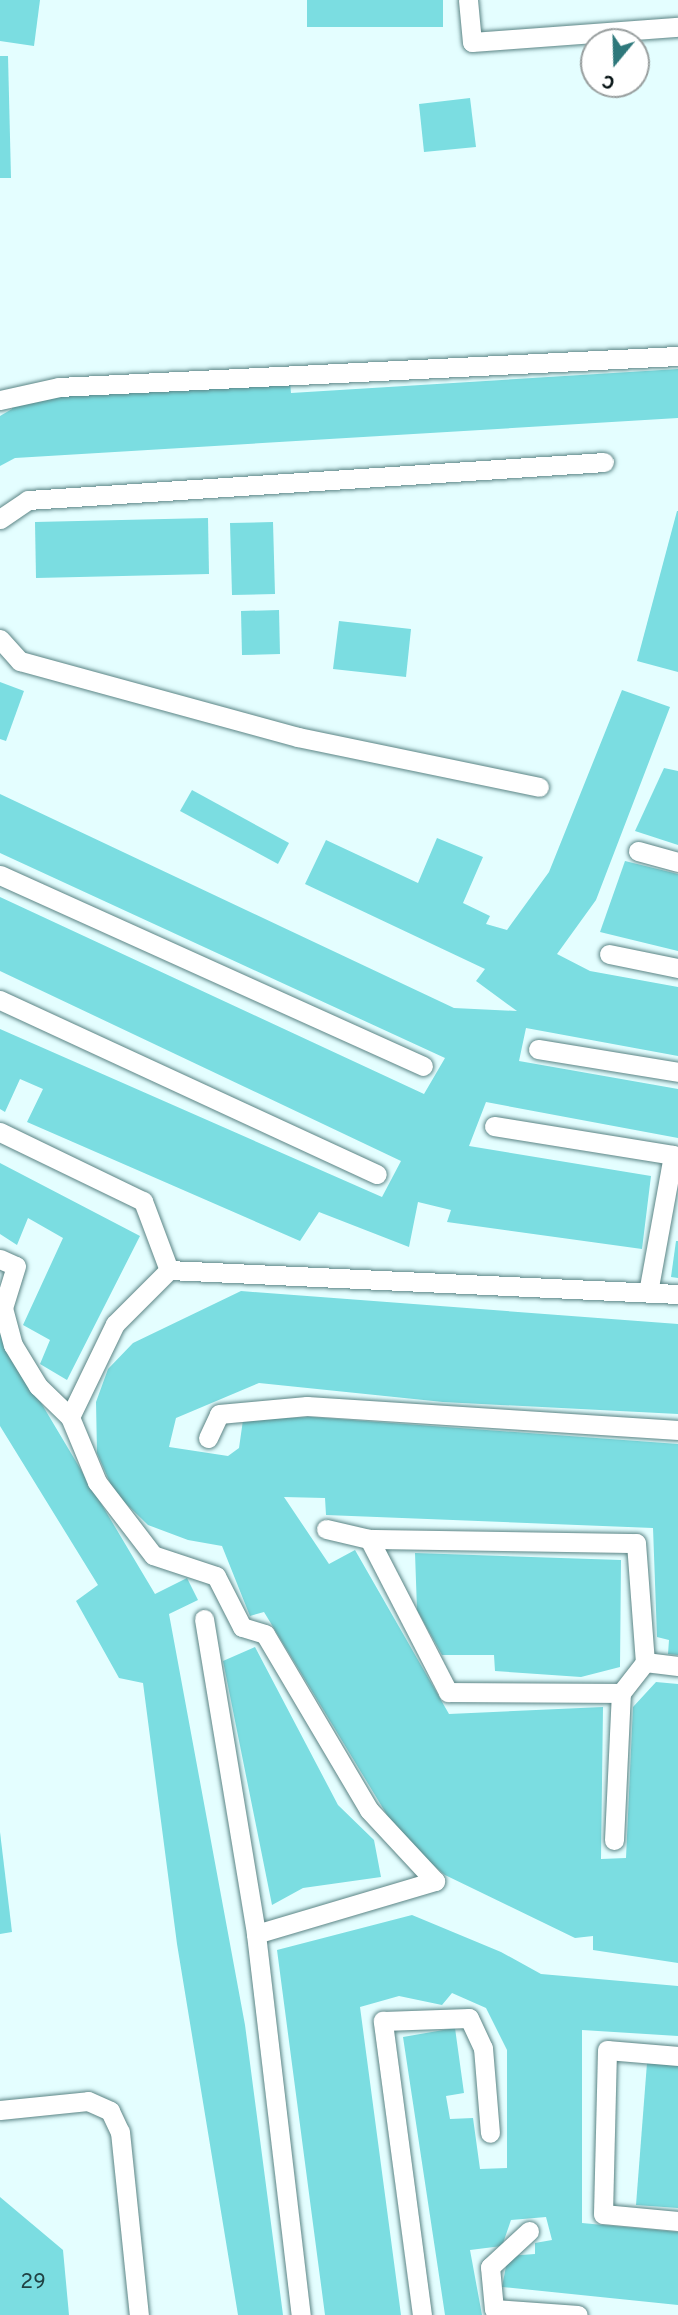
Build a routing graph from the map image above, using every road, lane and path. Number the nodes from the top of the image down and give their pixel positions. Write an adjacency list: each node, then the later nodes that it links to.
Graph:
1 (468, 0): 2 (lane)
2 (678, 27)
3 (678, 356): 4 (lane)
4 (0, 400)
5 (604, 462): 6 (lane)
6 (0, 519)
7 (0, 639): 8 (lane)
8 (539, 787)
9 (638, 851): 10 (lane)
10 (678, 862)
11 (0, 875): 16 (lane)
12 (609, 954): 13 (lane)
13 (678, 968)
14 (0, 1000): 20 (lane)
15 (538, 1049): 17 (lane)
16 (423, 1066)
17 (678, 1072)
18 (494, 1126): 23 (lane)
19 (0, 1132): 22 (lane)
20 (377, 1174)
21 (0, 1259): 25 (lane)
22 (170, 1270): 23 (lane); 25 (lane)
23 (648, 1292): 24 (lane)
24 (678, 1294)
25 (71, 1417): 35 (lane)
26 (678, 1430): 27 (lane)
27 (208, 1438)
28 (326, 1529): 29 (lane)
29 (369, 1539): 31 (lane); 33 (lane)
30 (204, 1619): 35 (lane)
31 (645, 1662): 32 (lane); 33 (lane)
32 (678, 1666)
33 (621, 1693): 34 (lane)
34 (614, 1840)
35 (256, 1934): 42 (lane)
36 (678, 2056): 39 (lane)
37 (0, 2110): 41 (lane)
38 (490, 2133): 43 (lane)
39 (678, 2221)
40 (528, 2231): 44 (lane)
41 (139, 2315)
42 (301, 2315)
43 (422, 2315)
44 (578, 2315)

